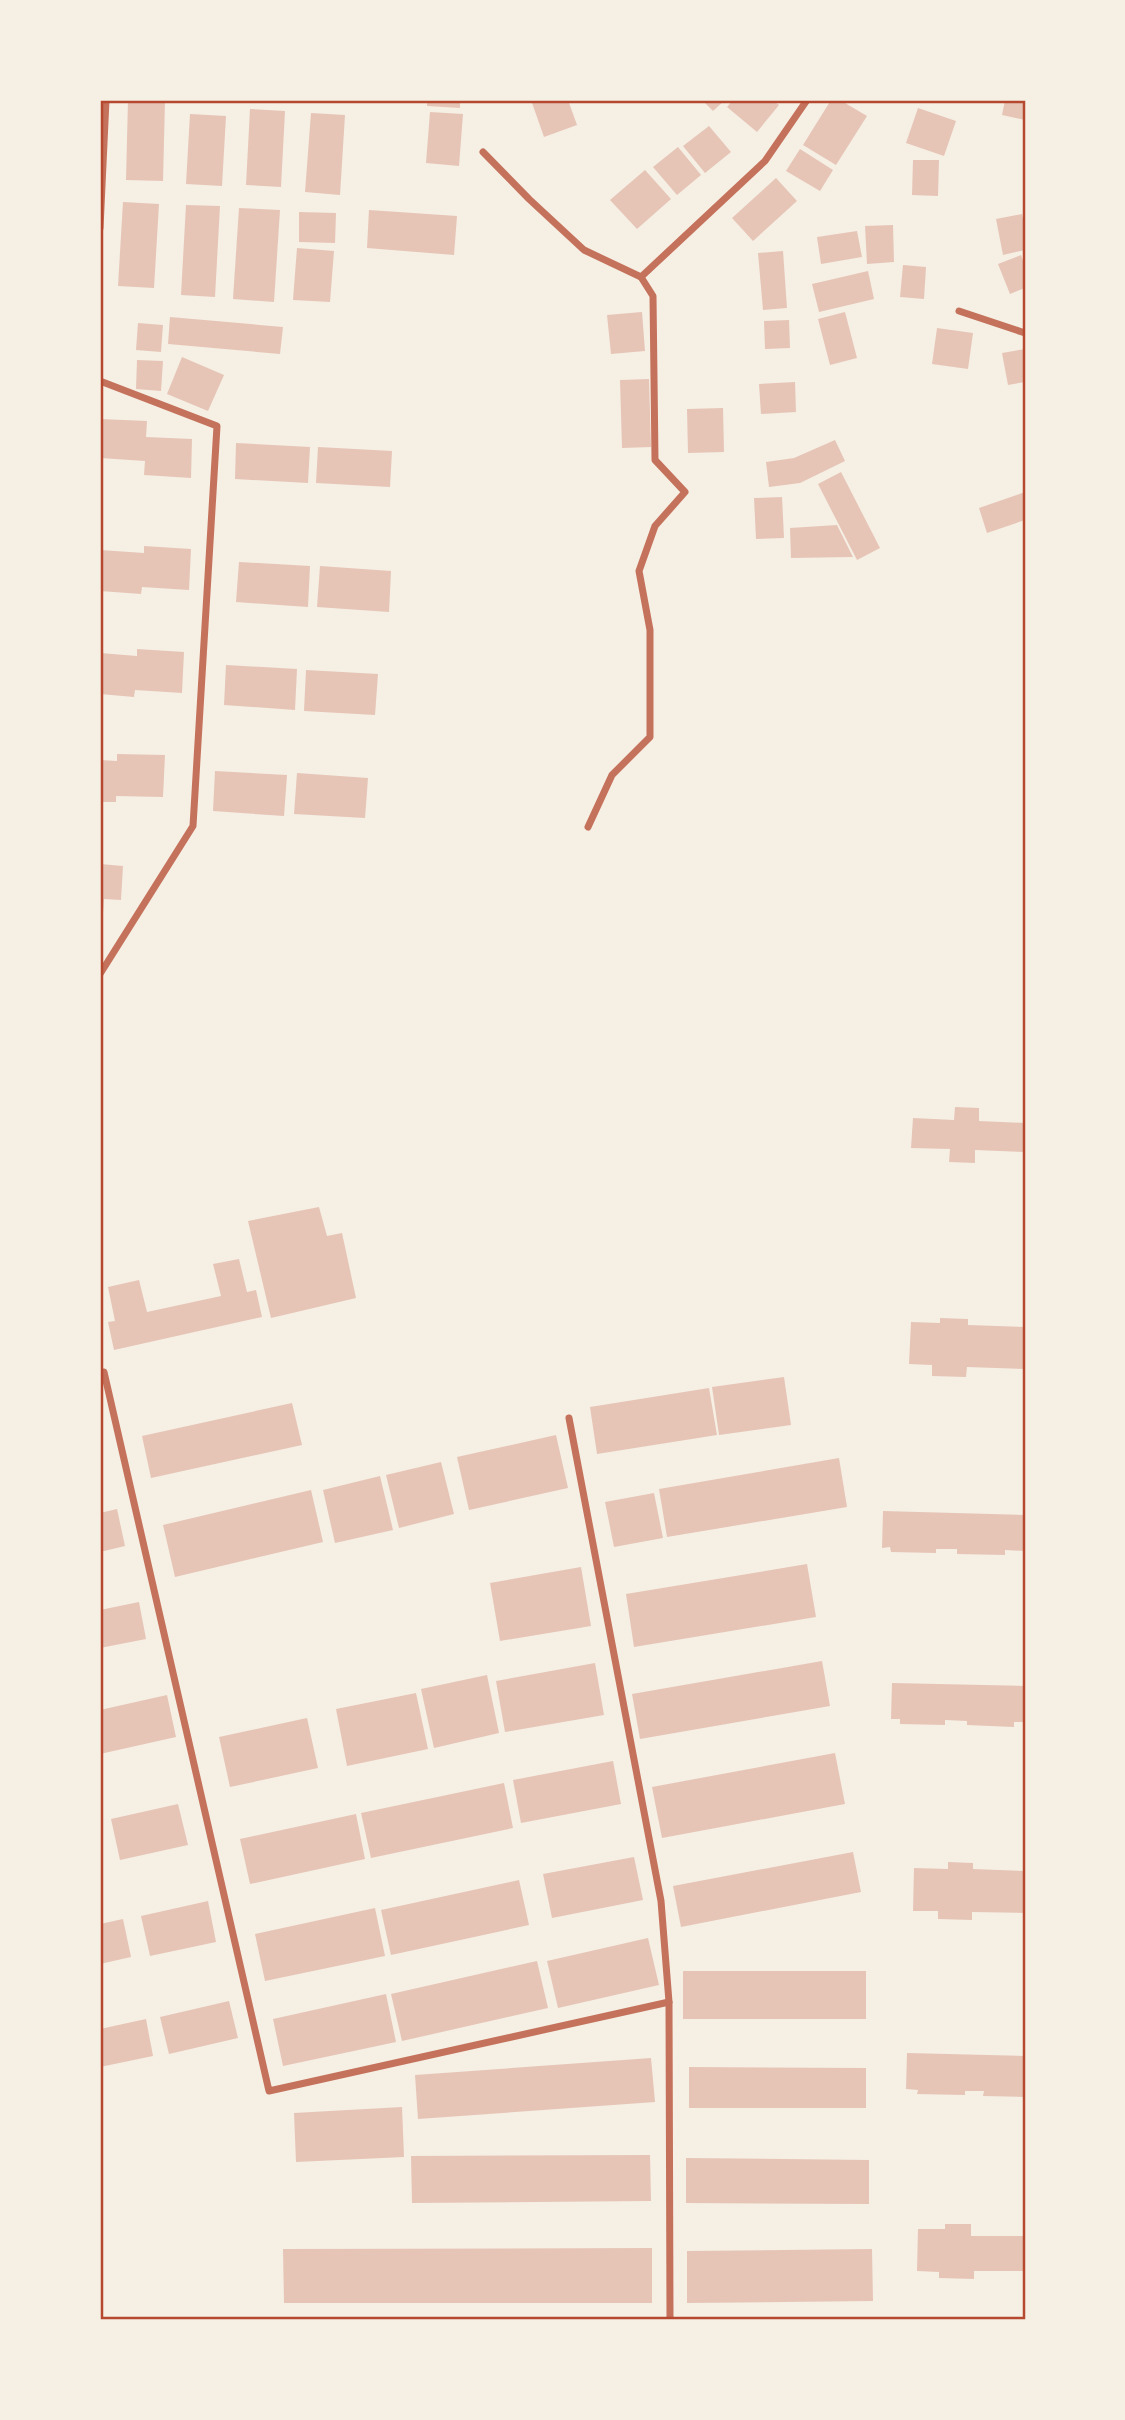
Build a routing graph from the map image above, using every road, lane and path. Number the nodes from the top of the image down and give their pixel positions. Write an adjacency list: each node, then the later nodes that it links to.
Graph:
1 (106, 100): 4 (street)
2 (807, 100): 5 (street)
3 (483, 152): 5 (street)
4 (100, 228)
5 (640, 277): 9 (street)
6 (959, 311): 7 (street)
7 (1025, 333)
8 (100, 381): 10 (street)
9 (588, 827)
10 (100, 974)
11 (104, 1372): 13 (street)
12 (569, 1418): 13 (street)
13 (669, 2002): 14 (street)
14 (670, 2320)

